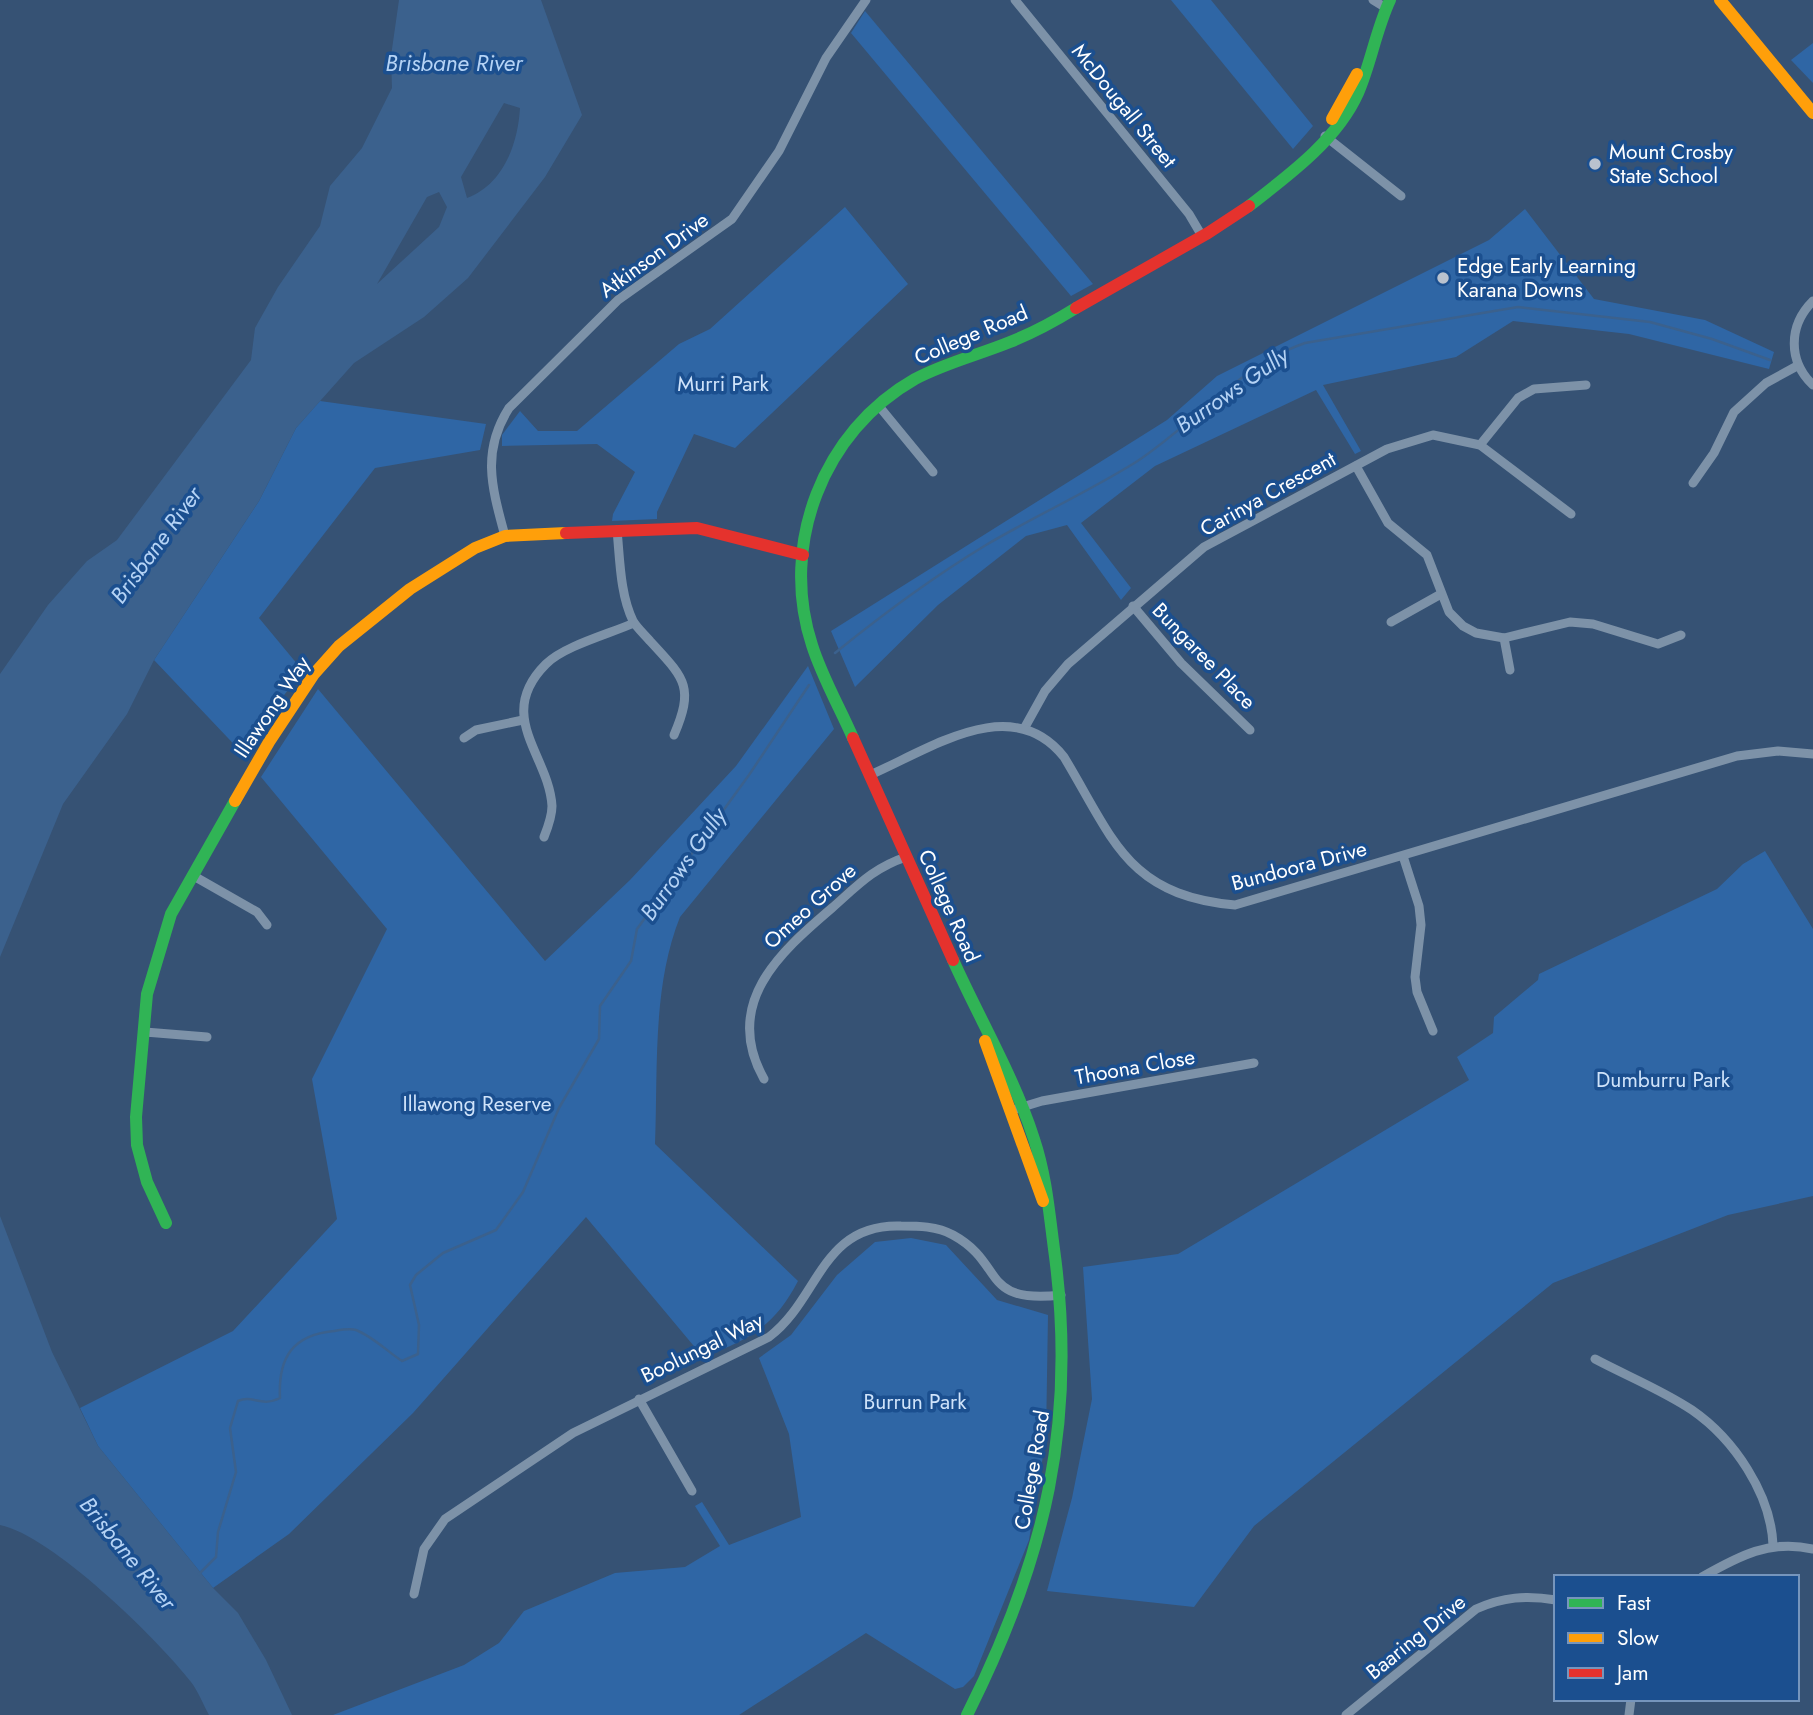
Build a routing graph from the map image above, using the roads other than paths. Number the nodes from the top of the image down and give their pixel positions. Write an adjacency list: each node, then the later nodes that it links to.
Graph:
1 (866, 0): 21 (street, Atkinson Drive)
2 (1015, 0): 9 (street, McDougall Street)
3 (1373, 0): 5 (street)
4 (1720, 0): 6 (main road)
5 (1388, 4): 7 (main road, College Road)
6 (1813, 113)
7 (1325, 136): 8 (street); 9 (main road, College Road)
8 (1401, 195)
9 (1202, 236): 14 (main road, College Road)
10 (1813, 302): 11 (street)
11 (1797, 366): 13 (street); 18 (street)
12 (1586, 385): 15 (street)
13 (1813, 385)
14 (878, 405): 17 (street); 22 (main road, College Road)
15 (1480, 444): 16 (street, Carinya Crescent); 19 (street, Carinya Crescent)
16 (1356, 466): 23 (street); 24 (street, Carinya Crescent)
17 (933, 472)
18 (1693, 483)
19 (1571, 514)
20 (617, 530): 21 (main road, Illawong Way); 22 (main road, Illawong Way); 26 (street)
21 (505, 536): 40 (main road, Illawong Way)
22 (803, 555): 36 (main road, College Road)
23 (1441, 594): 25 (street); 28 (street)
24 (1133, 606): 31 (street, Carinya Crescent); 32 (street, Bungaree Place)
25 (1391, 622)
26 (634, 624): 30 (street); 33 (street)
27 (1681, 635): 28 (street)
28 (1504, 638): 29 (street)
29 (1510, 670)
30 (523, 720): 34 (street); 37 (street)
31 (1025, 727): 36 (street); 38 (street, Bundoora Drive)
32 (1250, 730)
33 (674, 735)
34 (464, 738)
35 (1813, 754): 38 (street, Bundoora Drive)
36 (870, 775): 39 (main road, College Road)
37 (544, 837)
38 (1403, 856): 42 (street)
39 (906, 857): 46 (street, Omeo Grove); 47 (main road, College Road)
40 (192, 875): 41 (street); 43 (main road, Illawong Way)
41 (267, 925)
42 (1433, 1031)
43 (145, 1032): 44 (street); 48 (main road, Illawong Way)
44 (207, 1037)
45 (1254, 1063): 47 (street, Thoona Close)
46 (764, 1079)
47 (1017, 1108): 49 (main road, College Road)
48 (166, 1223)
49 (1061, 1294): 51 (street, Boolungal Way); 58 (main road, College Road)
50 (1595, 1359): 53 (street)
51 (639, 1399): 52 (street); 56 (street, Boolungal Way)
52 (692, 1491)
53 (1773, 1545): 54 (street); 55 (street)
54 (1813, 1549)
55 (1706, 1575)
56 (414, 1594)
57 (1554, 1600): 59 (street, Baaring Drive)
58 (967, 1715)
59 (1346, 1715)

